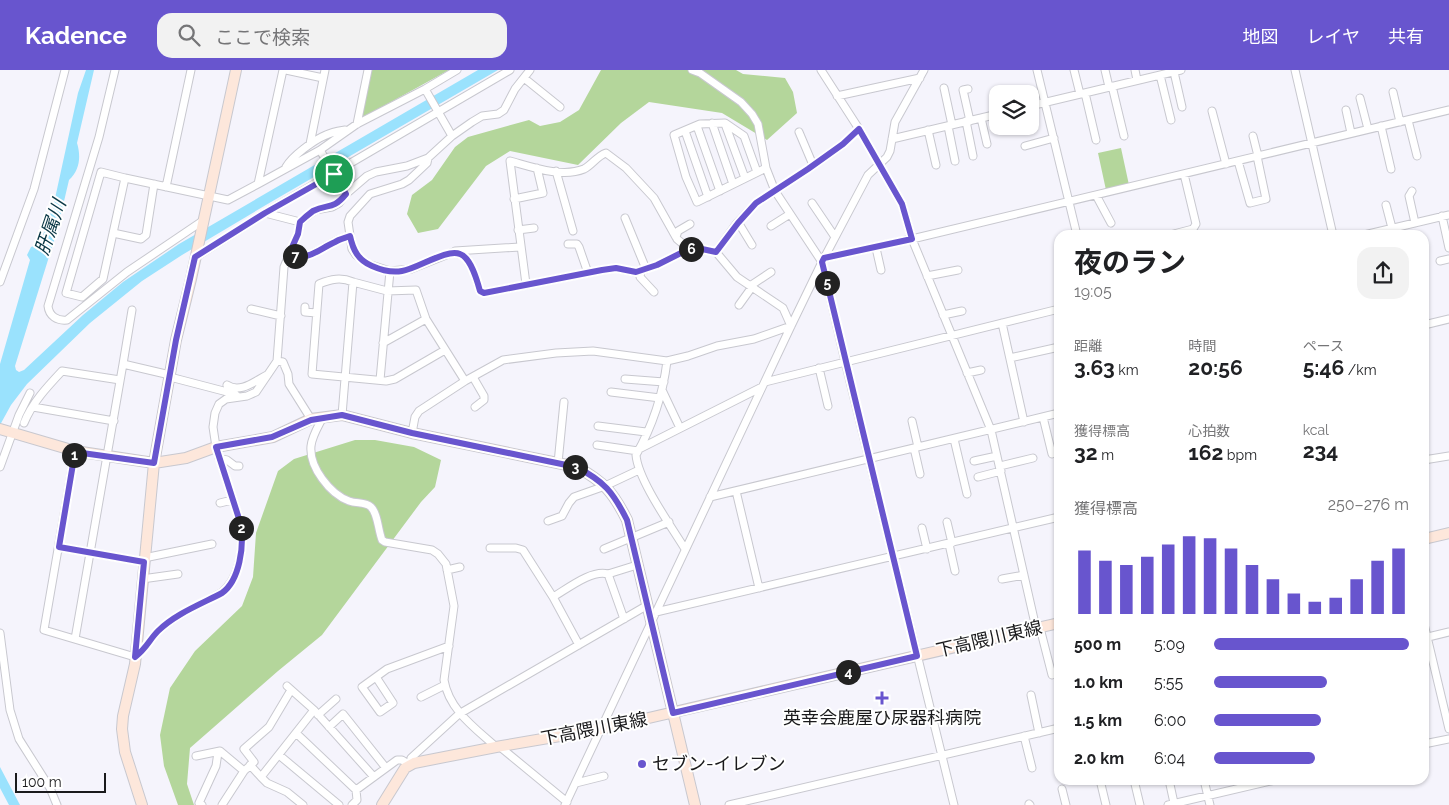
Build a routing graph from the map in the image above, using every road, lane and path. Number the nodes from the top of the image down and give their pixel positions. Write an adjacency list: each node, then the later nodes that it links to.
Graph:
1 (65, 70): 151 (street)
2 (115, 70): 109 (street)
3 (191, 70): 93 (street)
4 (236, 70): 99 (street)
5 (285, 70): 19 (street); 91 (street)
6 (368, 70): 48 (street)
7 (457, 70): 27 (street)
8 (510, 70): 39 (street)
9 (530, 70): 21 (street)
10 (692, 70): 82 (street)
11 (821, 70): 30 (street)
12 (924, 70): 22 (street)
13 (1037, 70): 32 (street)
14 (1074, 70): 29 (street)
15 (1106, 70): 24 (street)
16 (1135, 70): 23 (street)
17 (1295, 70): 65 (street)
18 (1177, 71): 20 (street); 35 (street)
19 (324, 74): 66 (street)
20 (1160, 75): 23 (street); 42 (street)
21 (524, 78): 34 (street); 59 (street)
22 (920, 78): 30 (street); 63 (street)
23 (1137, 80): 24 (street)
24 (1111, 87): 29 (street); 60 (street)
25 (944, 88): 49 (street)
26 (968, 89): 44 (street)
27 (426, 92): 39 (street); 48 (street)
28 (1393, 92): 45 (street)
29 (1082, 93): 32 (street); 64 (street)
30 (837, 96): 53 (street)
31 (1360, 98): 54 (street)
32 (1045, 102): 33 (street); 62 (street)
33 (1039, 104)
34 (560, 107)
35 (1182, 107)
36 (1346, 110): 58 (street)
37 (1449, 110): 43 (street)
38 (1212, 111): 77 (street)
39 (437, 112): 59 (street); 86 (street)
40 (989, 116): 41 (street)
41 (982, 118): 44 (street); 67 (street)
42 (1171, 120)
43 (1408, 120): 45 (street); 72 (street)
44 (968, 121): 49 (street); 70 (street)
45 (1400, 122): 51 (street)
46 (712, 123): 47 (street); 50 (street); 92 (street)
47 (725, 123): 85 (street); 89 (street)
48 (357, 124): 52 (street)
49 (950, 125): 55 (street); 74 (street)
50 (697, 126): 56 (street); 95 (street)
51 (1381, 126): 54 (street); 83 (street)
52 (350, 129): 66 (street); 69 (street)
53 (859, 129): 76 (street); 78 (street)
54 (1368, 129): 58 (street)
55 (928, 130): 63 (street); 79 (street)
56 (685, 131): 100 (street); 100 (street)
57 (799, 132): 78 (street)
58 (1351, 133): 65 (street)
59 (452, 136): 73 (street)
60 (1124, 136)
61 (1253, 136): 71 (street)
62 (1054, 138): 68 (street); 102 (street)
63 (892, 139): 76 (street)
64 (1096, 140)
65 (1312, 143): 71 (street); 122 (street)
66 (310, 144): 80 (street)
67 (988, 144)
68 (1025, 146)
69 (321, 152): 80 (street); 86 (street)
70 (973, 156)
71 (1258, 156): 75 (street); 75 (street)
72 (1416, 156)
73 (428, 158): 97 (street); 125 (street)
74 (955, 161)
75 (1238, 161): 77 (street)
76 (879, 164): 127 (street); 128 (street)
77 (1226, 164): 87 (street)
78 (813, 165): 94 (street)
79 (936, 165)
80 (286, 167): 91 (street)
81 (537, 168): 84 (street); 101 (street); 101 (street)
82 (766, 168): 85 (street); 94 (street)
83 (1391, 169)
84 (556, 171): 119 (street); 126 (street)
85 (757, 172): 89 (street)
86 (333, 173): 97 (street); 105 (street)
87 (1184, 174): 98 (street); 121 (street)
88 (125, 178): 90 (street); 124 (street); 124 (street)
89 (745, 178): 92 (street)
90 (154, 184): 93 (street); 124 (street)
91 (258, 184): 99 (street)
92 (733, 184): 95 (street)
93 (166, 187): 99 (street)
94 (775, 190): 106 (street); 111 (street)
95 (720, 191): 100 (street)
96 (1412, 191): 113 (street)
97 (346, 194): 110 (street)
98 (1096, 195): 102 (street); 112 (street)
99 (209, 196): 109 (street)
100 (708, 197)
101 (514, 199): 118 (street)
102 (1069, 202): 120 (street); 128 (street)
103 (812, 203): 127 (street)
104 (1386, 205): 117 (street)
105 (265, 213): 110 (street); 140 (street)
106 (790, 214): 115 (street); 142 (street)
107 (1445, 216): 113 (street); 134 (street)
108 (625, 218): 144 (street)
109 (204, 222): 140 (street)
110 (300, 222): 139 (street)
111 (738, 222): 131 (street); 137 (street)
112 (1111, 223)
113 (1415, 223): 117 (street)
114 (690, 224): 126 (street)
115 (771, 226)
116 (534, 228): 118 (street)
117 (1392, 228): 123 (street)
118 (518, 230): 132 (street)
119 (573, 230)
120 (1075, 230)
121 (1189, 230)
122 (1332, 230)
123 (1384, 230)
124 (113, 233)
125 (350, 236): 139 (street); 147 (street)
126 (676, 237): 135 (street)
127 (835, 237): 142 (street)
128 (912, 239): 133 (street); 150 (street)
129 (490, 244): 136 (street)
130 (568, 244): 149 (street)
131 (752, 245)
132 (520, 248): 136 (street); 153 (street)
133 (876, 248): 142 (street); 145 (street)
134 (1449, 248)
135 (689, 249): 137 (street); 144 (street)
136 (459, 250): 138 (street)
137 (716, 252): 154 (street)
138 (451, 253): 147 (street); 153 (street)
139 (289, 254): 165 (street)
140 (195, 257): 184 (street)
141 (1449, 259): 143 (street)
142 (823, 260): 170 (street); 178 (street)
143 (1440, 261)
144 (643, 270): 149 (street); 156 (street)
145 (881, 270)
146 (958, 270): 150 (street)
147 (390, 272): 155 (street)
148 (771, 272): 154 (street)
149 (588, 273): 153 (street)
150 (927, 276): 164 (street)
151 (0, 282)
152 (353, 282): 155 (street); 163 (street); 185 (street)
153 (526, 284)
154 (751, 287): 157 (street); 170 (street)
155 (387, 291): 166 (street); 172 (street)
156 (654, 292)
157 (739, 304)
158 (305, 307): 163 (street)
159 (251, 309): 165 (street)
160 (132, 310): 179 (street)
161 (962, 311): 164 (street)
162 (1054, 311): 168 (street)
163 (316, 313): 185 (street)
164 (943, 315): 171 (street)
165 (281, 316): 176 (street)
166 (426, 319): 172 (street); 174 (street)
167 (1449, 319): 169 (street)
168 (1002, 323): 171 (street); 175 (street)
169 (1429, 324)
170 (791, 326): 177 (street); 191 (street)
171 (951, 336): 178 (street); 183 (street)
172 (383, 343): 189 (street)
173 (1054, 348): 175 (street)
174 (445, 350): 189 (street); 190 (street)
175 (1010, 358): 209 (street)
176 (277, 361): 182 (street); 206 (street)
177 (667, 362): 186 (street); 193 (street)
178 (845, 362): 180 (street); 229 (street)
179 (123, 364): 184 (street); 188 (street)
180 (819, 368): 191 (street); 199 (street)
181 (981, 370): 183 (street)
182 (270, 373): 192 (street); 196 (street)
183 (967, 373): 213 (street)
184 (170, 376): 196 (street); 232 (street)
185 (345, 377): 189 (street); 203 (street)
186 (473, 377): 190 (street); 201 (street)
187 (625, 379): 193 (street)
188 (120, 380): 200 (street); 207 (street)
189 (380, 380)
190 (465, 381): 216 (street)
191 (764, 384): 212 (street); 243 (street)
192 (227, 385)
193 (663, 386): 197 (street); 212 (street)
194 (612, 392): 197 (street)
195 (30, 393): 214 (street)
196 (238, 397): 219 (street)
197 (660, 398): 215 (street)
198 (564, 402): 233 (street)
199 (828, 406)
200 (33, 407): 207 (street); 210 (street)
201 (475, 407)
202 (1054, 414): 205 (street)
203 (342, 415): 204 (street); 216 (street)
204 (322, 417): 206 (street); 267 (street)
205 (1044, 417): 209 (street); 223 (street)
206 (311, 420): 219 (street)
207 (114, 421): 224 (street)
208 (912, 421): 220 (street)
209 (1024, 422): 213 (street)
210 (24, 423)
211 (598, 426): 215 (street)
212 (680, 428): 221 (street)
213 (991, 430): 217 (street); 225 (street)
214 (7, 431): 222 (street); 235 (street)
215 (646, 432): 221 (street)
216 (412, 433): 233 (street)
217 (954, 438): 220 (street); 242 (street)
218 (597, 444): 221 (street)
219 (216, 447): 227 (street); 232 (street)
220 (916, 448): 229 (street); 238 (street)
221 (639, 450): 237 (street)
222 (75, 452): 224 (street); 257 (street)
223 (1052, 454)
224 (106, 456): 232 (street); 262 (street)
225 (997, 456): 231 (street); 236 (street)
226 (1449, 456): 230 (street)
227 (219, 458): 234 (street); 244 (street)
228 (1033, 458): 236 (street)
229 (870, 459): 241 (street); 263 (street)
230 (1429, 459)
231 (974, 461)
232 (154, 463): 264 (street)
233 (558, 463): 240 (street)
234 (239, 466)
235 (0, 467)
236 (1000, 469): 239 (street); 251 (street)
237 (639, 470): 240 (street); 248 (street)
238 (920, 474)
239 (978, 477)
240 (605, 486): 247 (street); 253 (street)
241 (736, 491): 243 (street); 274 (street)
242 (967, 494)
243 (710, 498): 260 (street)
244 (232, 500): 245 (street); 290 (street)
245 (220, 503)
246 (1054, 518): 251 (street)
247 (548, 521)
248 (669, 522): 253 (street); 260 (street)
249 (947, 522): 256 (street)
250 (922, 528): 261 (street)
251 (1014, 528): 256 (street); 271 (street)
252 (1449, 533): 254 (street)
253 (631, 538): 259 (street); 265 (street)
254 (1429, 538)
255 (212, 544): 264 (street)
256 (950, 544): 261 (street); 268 (street)
257 (59, 547): 262 (street); 285 (street)
258 (490, 548): 275 (street)
259 (604, 549)
260 (685, 549): 277 (street)
261 (927, 549): 263 (street)
262 (90, 553): 264 (street); 285 (street)
263 (894, 557): 274 (street); 289 (street)
264 (144, 560): 272 (street)
265 (637, 565): 270 (street); 276 (street)
266 (460, 567): 267 (street)
267 (447, 570): 287 (street)
268 (955, 571)
269 (178, 574): 272 (street)
270 (608, 574): 275 (street); 278 (street)
271 (1024, 575): 273 (street); 281 (street)
272 (142, 579): 290 (street)
273 (1002, 579)
274 (759, 588): 277 (street)
275 (553, 597): 286 (street)
276 (646, 606): 278 (street); 280 (street)
277 (656, 612): 280 (street)
278 (624, 619): 286 (street)
279 (1054, 624): 281 (street, 下高隈川東線)
280 (651, 625): 298 (street); 301 (street)
281 (1038, 628): 289 (street, 下高隈川東線); 291 (street)
282 (1449, 632): 284 (street)
283 (0, 633): 335 (street)
284 (1429, 636)
285 (75, 639): 290 (street)
286 (579, 645): 299 (street)
287 (448, 646): 292 (street); 293 (street)
288 (1429, 652): 303 (street)
289 (917, 656): 298 (street, 下高隈川東線); 312 (street)
290 (135, 657): 336 (street)
291 (1052, 675)
292 (376, 677): 292 (street)
293 (445, 685): 295 (street); 299 (street)
294 (1031, 695): 305 (street)
295 (421, 697)
296 (336, 699): 297 (street)
297 (316, 712): 300 (street); 304 (street); 314 (street)
298 (673, 713): 301 (street, 下高隈川東線); 343 (street)
299 (459, 714): 309 (street); 315 (street)
300 (329, 727): 316 (street); 321 (street)
301 (601, 729): 309 (street, 下高隈川東線); 322 (street)
302 (1054, 729): 305 (street)
303 (1449, 729)
304 (296, 733): 311 (street); 331 (street)
305 (1039, 733): 306 (street)
306 (1024, 736): 312 (street); 317 (street)
307 (1449, 739): 308 (street)
308 (1429, 743)
309 (497, 747): 315 (street, 下高隈川東線); 333 (street)
310 (218, 752): 313 (street); 318 (street); 337 (street)
311 (279, 755): 320 (street); 340 (street)
312 (942, 755): 344 (street); 345 (street)
313 (196, 756)
314 (250, 765): 318 (street); 320 (street)
315 (410, 765): 316 (street); 342 (street)
316 (386, 768): 321 (street)
317 (1032, 768)
318 (244, 771): 338 (street)
319 (604, 776): 322 (street)
320 (261, 777): 339 (street)
321 (374, 777): 331 (street)
322 (576, 783): 333 (street)
323 (1101, 785): 347 (street)
324 (1135, 785): 348 (street)
325 (1169, 785): 334 (street)
326 (1205, 785): 332 (street)
327 (1239, 785): 330 (street)
328 (1256, 785): 330 (street)
329 (1062, 789): 346 (street)
330 (1240, 789): 332 (street)
331 (356, 790): 341 (street)
332 (1208, 795): 334 (street); 349 (street)
333 (566, 804)
334 (1171, 804)
335 (57, 805)
336 (142, 805)
337 (202, 805)
338 (222, 805)
339 (303, 805)
340 (339, 805)
341 (352, 805)
342 (382, 805)
343 (695, 805)
344 (729, 805)
345 (954, 805)
346 (1066, 805)
347 (1106, 805)
348 (1140, 805)
349 (1210, 805)

